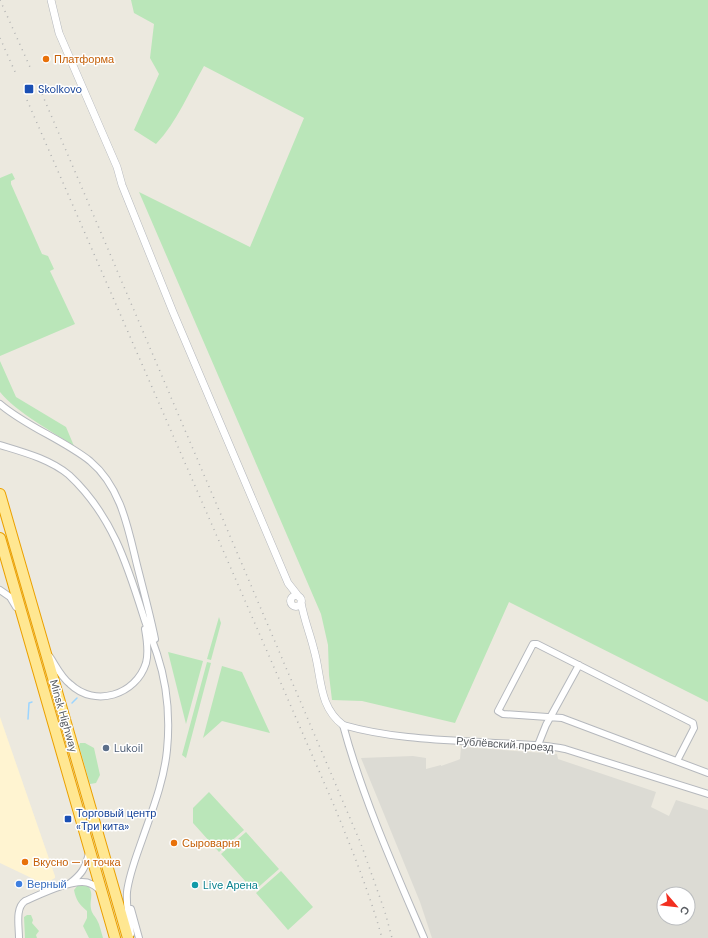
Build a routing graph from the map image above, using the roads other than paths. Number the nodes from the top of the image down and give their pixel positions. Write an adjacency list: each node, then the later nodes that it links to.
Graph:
1 (51, 0): 8 (street)
2 (0, 404): 16 (street)
3 (0, 445): 13 (street)
4 (0, 494): 15 (highway, Minsk Highway)
5 (0, 538): 7 (highway, Minsk Highway)
6 (0, 559): 7 (street)
7 (13, 583): 12 (highway, Minsk Highway)
8 (288, 583): 10 (street); 11 (street)
9 (0, 590): 12 (street)
10 (300, 600): 11 (street); 14 (street)
11 (291, 603): 14 (street)
12 (23, 618): 24 (highway, Minsk Highway)
13 (144, 620): 15 (street); 16 (street)
14 (305, 622): 19 (street)
15 (43, 646): 30 (highway, Minsk Highway)
16 (158, 655): 25 (street)
17 (579, 665): 18 (street); 18 (street); 21 (street)
18 (550, 718): 20 (street); 21 (street)
19 (343, 725): 20 (street, Рублёвский проезд); 33 (street)
20 (538, 745): 23 (street, Рублёвский проезд)
21 (677, 761): 22 (street)
22 (708, 773)
23 (708, 794)
24 (90, 850): 26 (street); 27 (highway, Minsk Highway)
25 (132, 871): 31 (street); 32 (street)
26 (67, 885): 27 (street); 28 (street)
27 (101, 891): 29 (highway, Minsk Highway)
28 (19, 938)
29 (115, 938)
30 (128, 938)
31 (132, 938)
32 (139, 938)
33 (424, 938)

